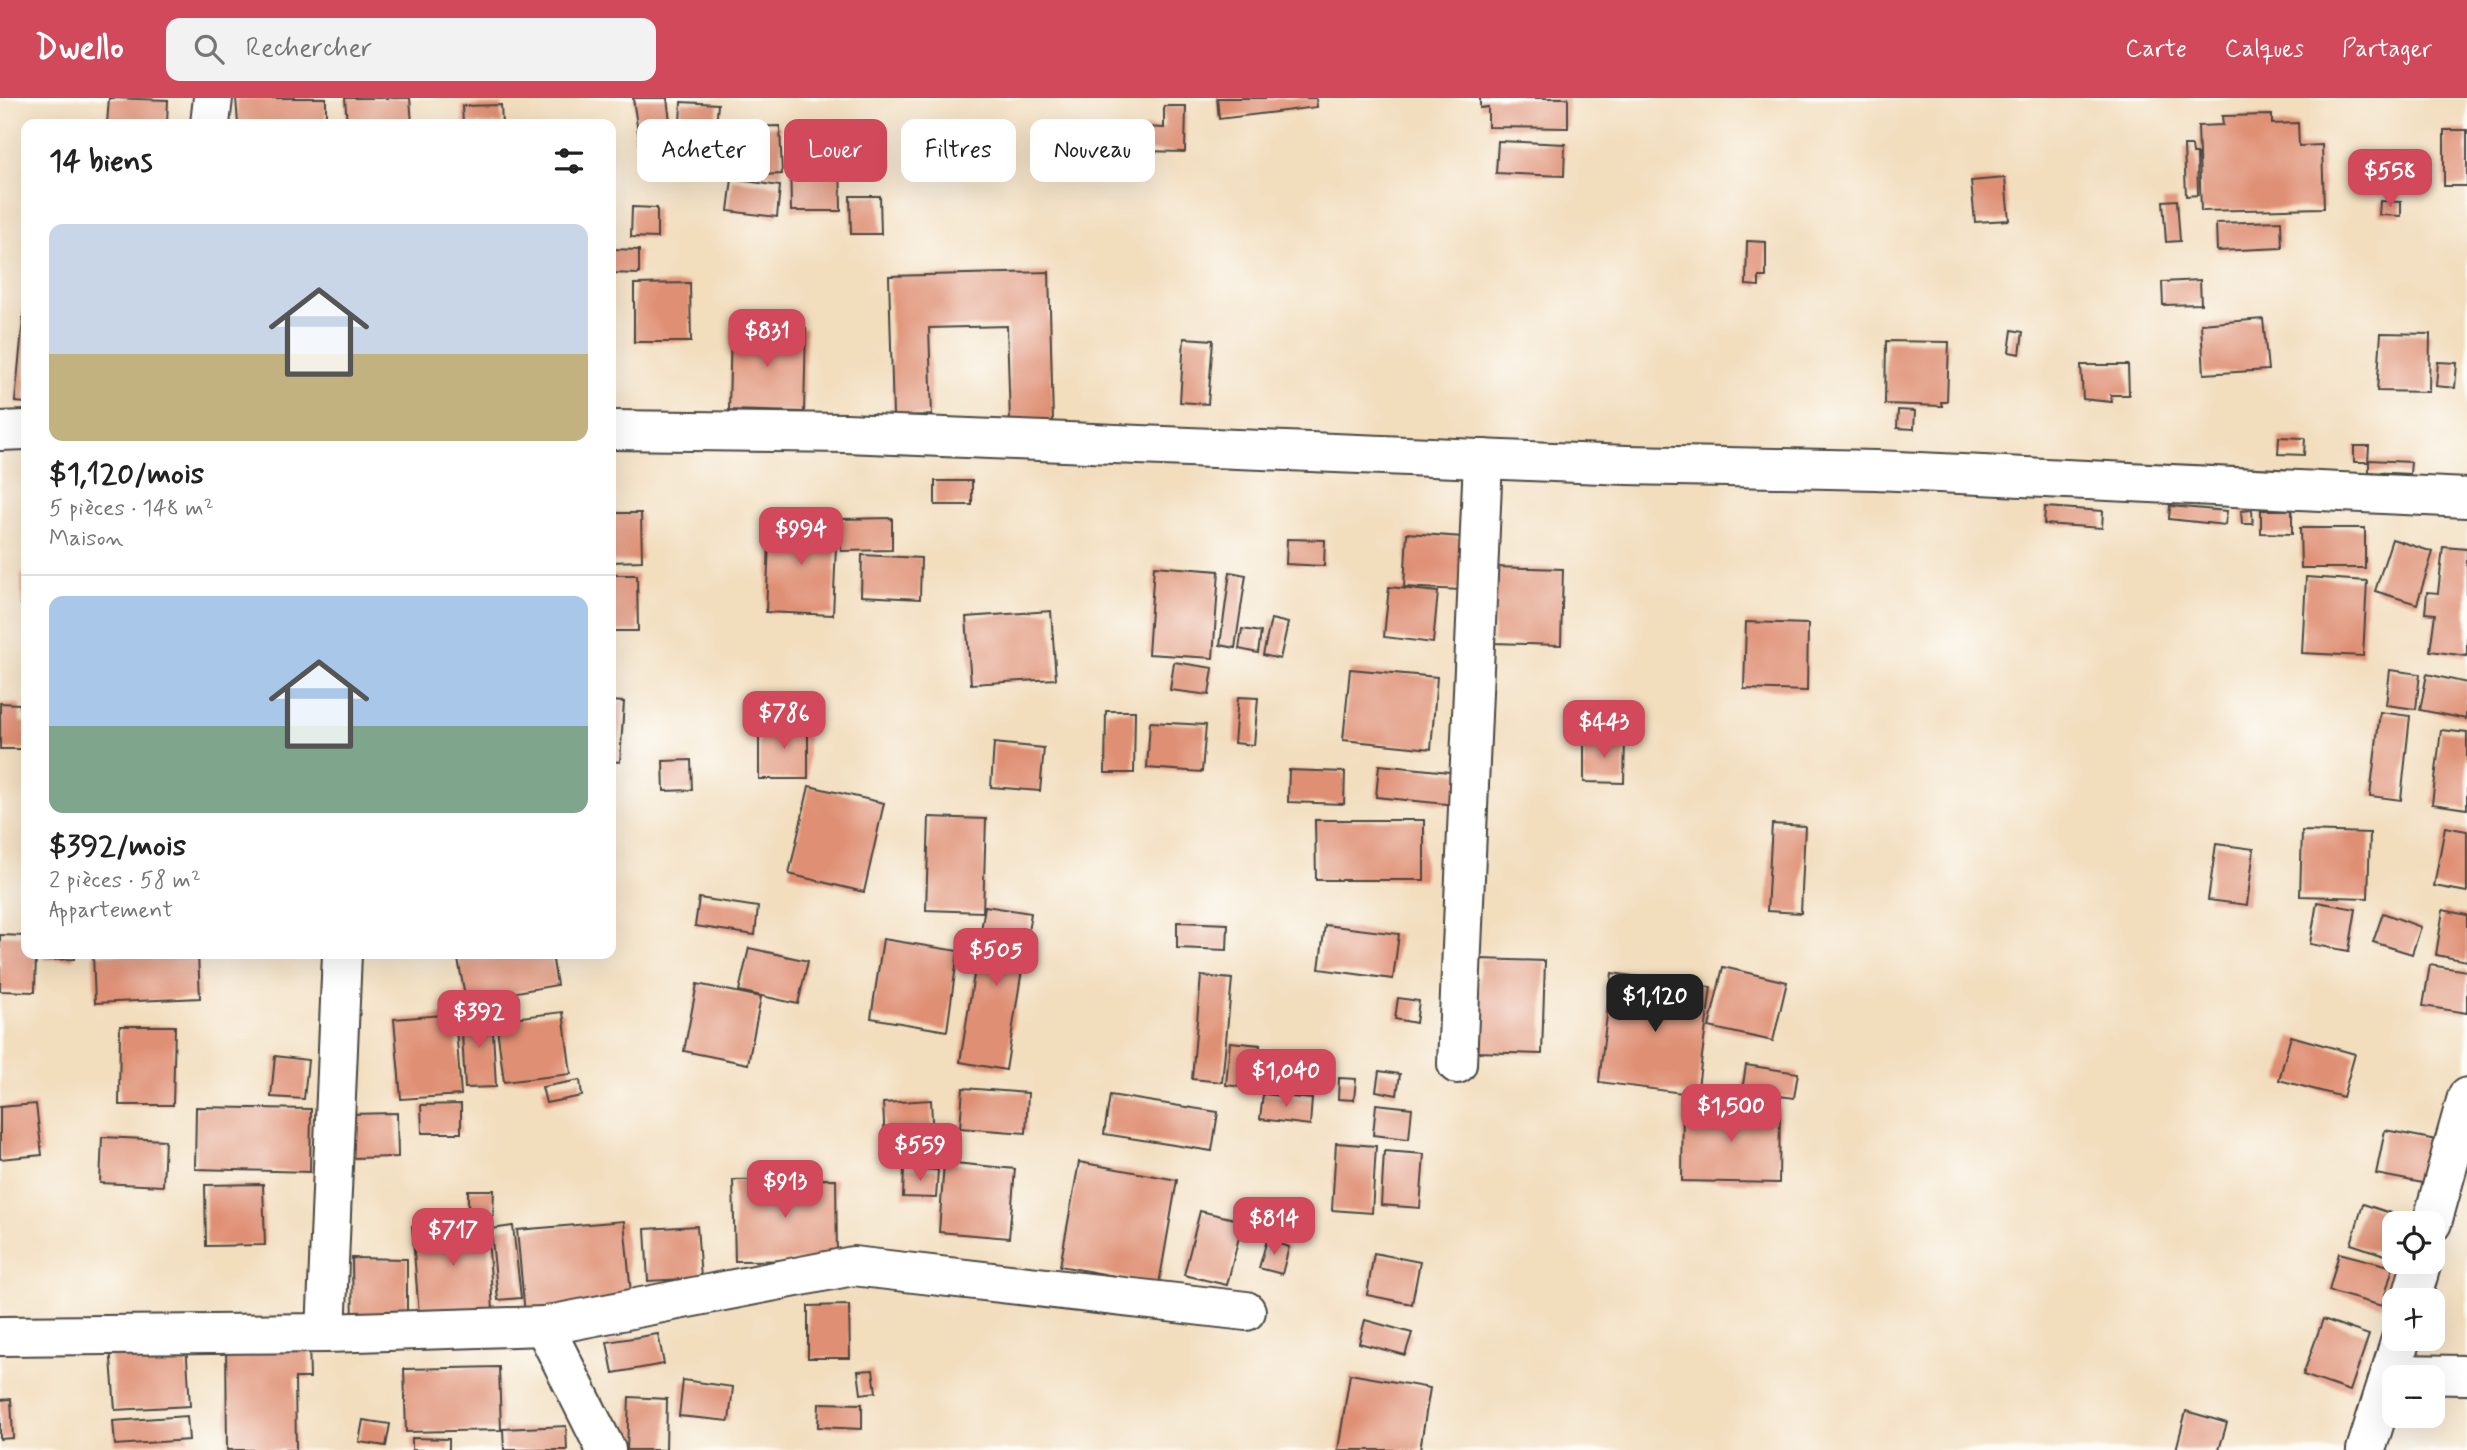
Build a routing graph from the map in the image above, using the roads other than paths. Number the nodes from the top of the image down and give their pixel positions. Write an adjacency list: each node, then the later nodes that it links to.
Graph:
1 (213, 98): 2 (street)
2 (210, 119)
3 (21, 430): 5 (street)
4 (616, 430): 6 (street)
5 (0, 431)
6 (1483, 459): 7 (street); 9 (street)
7 (2467, 499)
8 (342, 959): 14 (street)
9 (1457, 1065)
10 (2467, 1097): 11 (street)
11 (2435, 1211)
12 (1247, 1311): 13 (street)
13 (544, 1326): 14 (street); 18 (street)
14 (326, 1333): 15 (street)
15 (0, 1336)
16 (2396, 1356): 17 (street); 19 (street)
17 (2467, 1375)
18 (606, 1450)
19 (2366, 1450)

